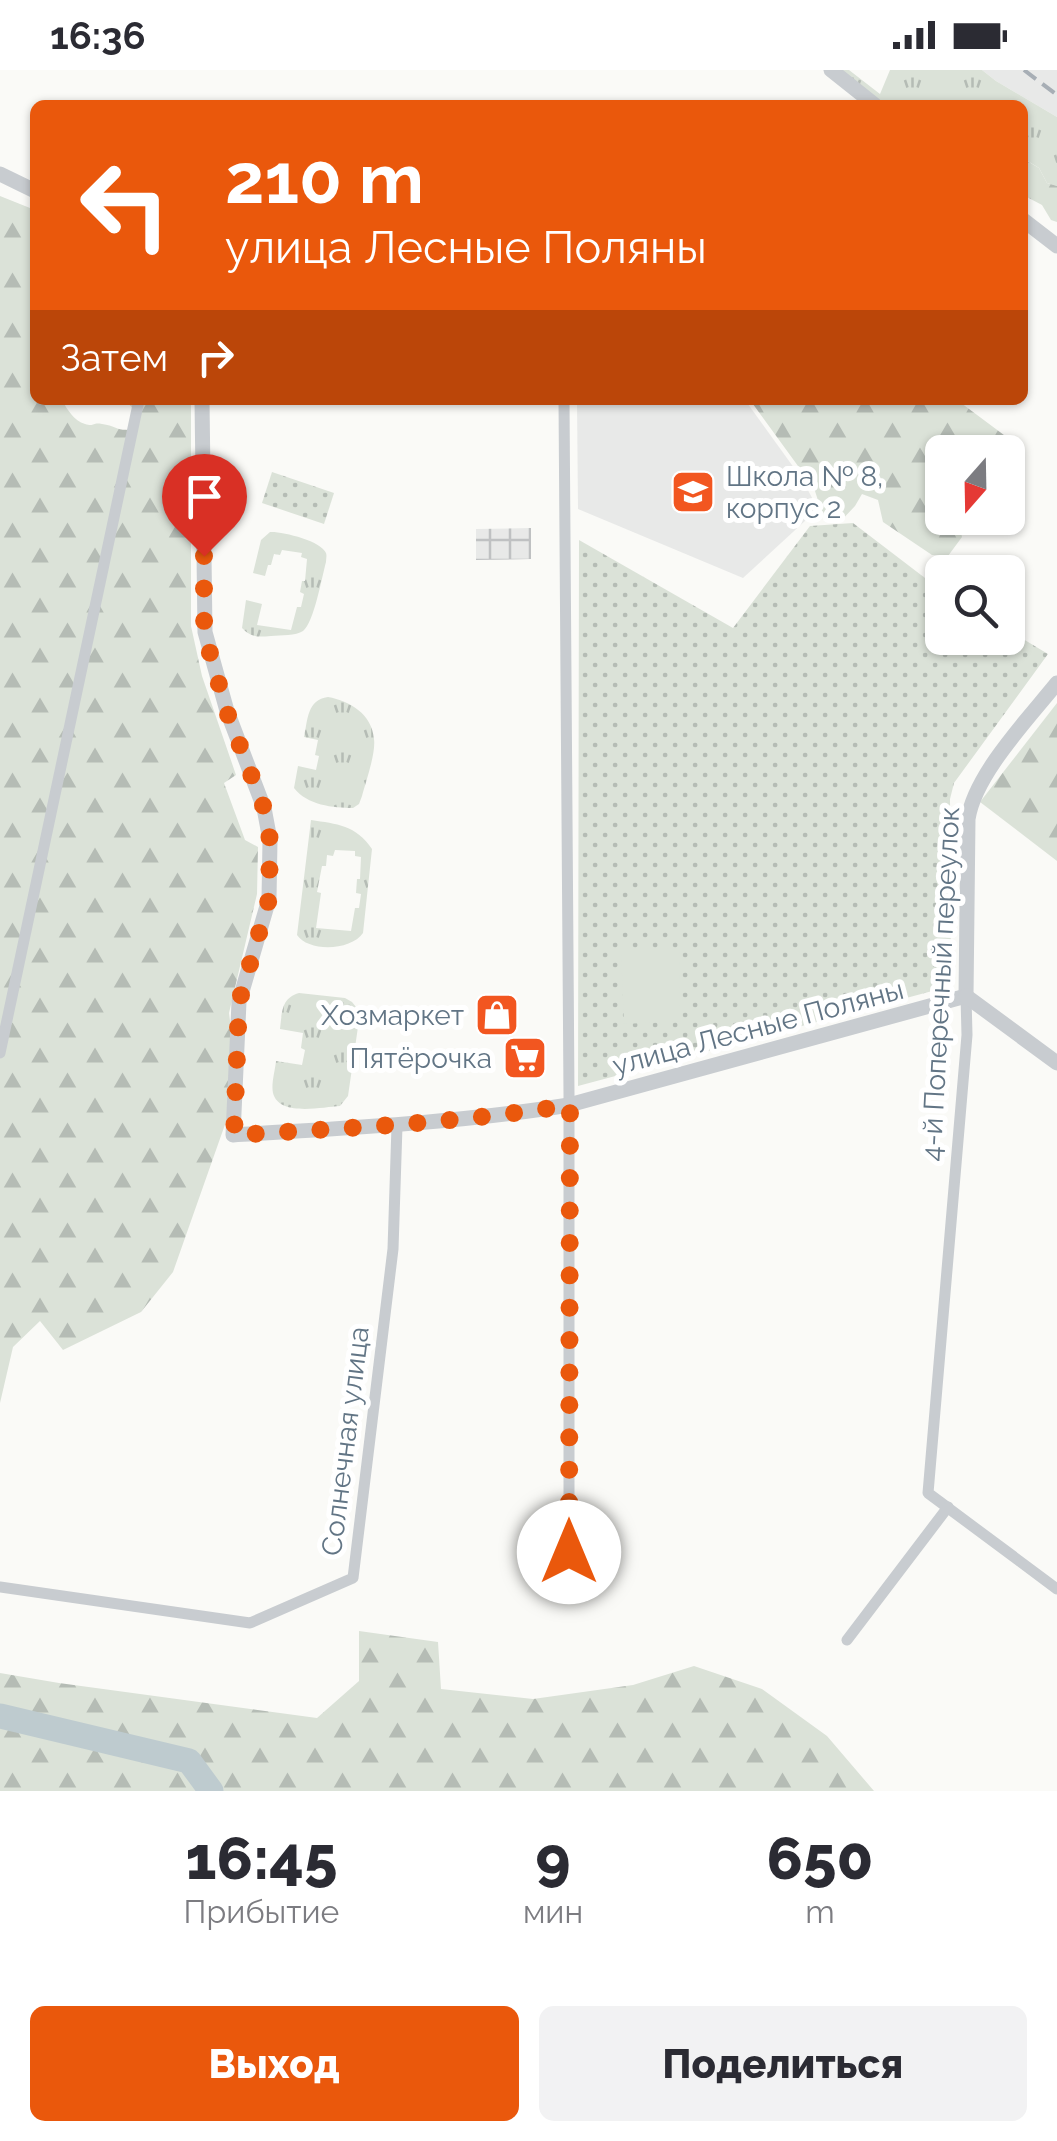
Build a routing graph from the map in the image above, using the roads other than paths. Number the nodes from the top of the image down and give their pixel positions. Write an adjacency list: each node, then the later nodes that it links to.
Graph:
1 (830, 70): 2 (street)
2 (869, 100)
3 (0, 174): 4 (street)
4 (30, 189)
5 (1028, 224): 6 (street)
6 (1057, 246)
7 (138, 405): 12 (street)
8 (202, 405): 15 (street, улица Лесные Поляны)
9 (564, 405): 14 (street)
10 (1057, 683): 11 (street, 4-й Поперечный переулок)
11 (966, 996): 13 (street); 14 (street, улица Лесные Поляны); 16 (street, 4-й Поперечный переулок)
12 (0, 1053)
13 (1057, 1063)
14 (570, 1105): 15 (street, улица Лесные Поляны); 17 (street)
15 (397, 1126): 18 (street, Солнечная улица)
16 (948, 1507): 19 (street); 20 (street)
17 (569, 1552)
18 (0, 1586)
19 (1057, 1589)
20 (848, 1640)

